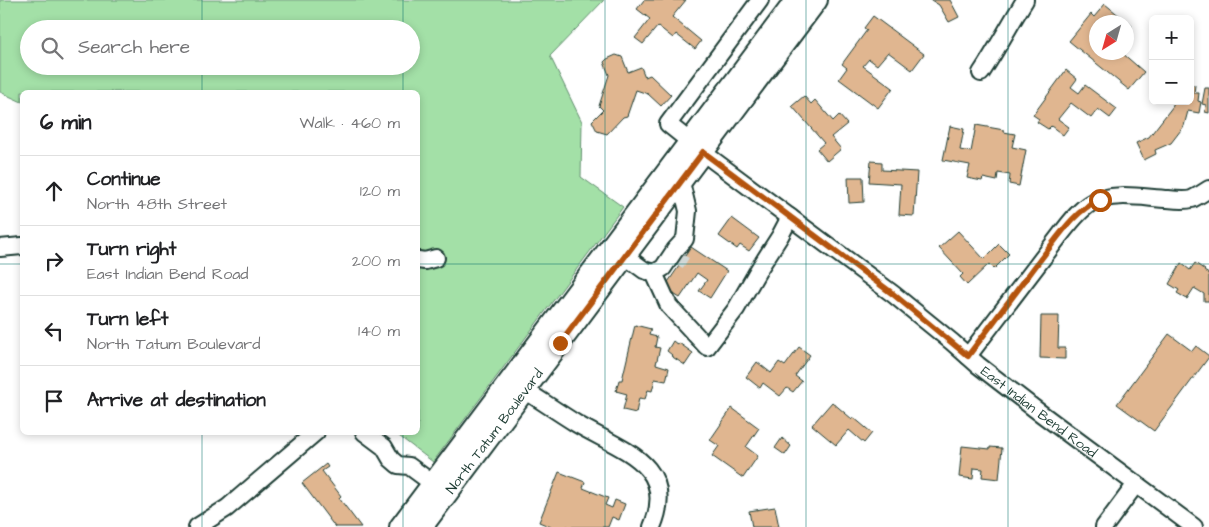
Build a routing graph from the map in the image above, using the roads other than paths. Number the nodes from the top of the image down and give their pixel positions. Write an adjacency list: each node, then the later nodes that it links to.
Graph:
1 (760, 0): 6 (street)
2 (796, 0): 6 (main road, North Tatum Boulevard)
3 (817, 0): 6 (main road, North Tatum Boulevard)
4 (1025, 0): 5 (street)
5 (981, 73)
6 (696, 147): 7 (main road, North Tatum Boulevard); 9 (street, East Indian Bend Road); 17 (main road, North Tatum Boulevard)
7 (681, 182): 12 (main road, North Tatum Boulevard); 15 (street)
8 (1209, 189): 16 (street)
9 (790, 217): 15 (street); 16 (street, East Indian Bend Road)
10 (20, 246): 11 (street)
11 (0, 248)
12 (625, 256): 15 (street); 17 (main road, North Tatum Boulevard)
13 (436, 258): 14 (street)
14 (420, 260)
15 (672, 260)
16 (968, 356): 20 (street, East Indian Bend Road)
17 (517, 385): 21 (main road, North Tatum Boulevard); 25 (street)
18 (312, 435): 22 (street)
19 (368, 435): 21 (street)
20 (1136, 484): 26 (street); 27 (street, East Indian Bend Road)
21 (440, 489): 23 (main road, North Tatum Boulevard); 24 (main road, North Tatum Boulevard)
22 (197, 527)
23 (400, 527)
24 (422, 527)
25 (652, 527)
26 (1104, 527)
27 (1194, 527)

